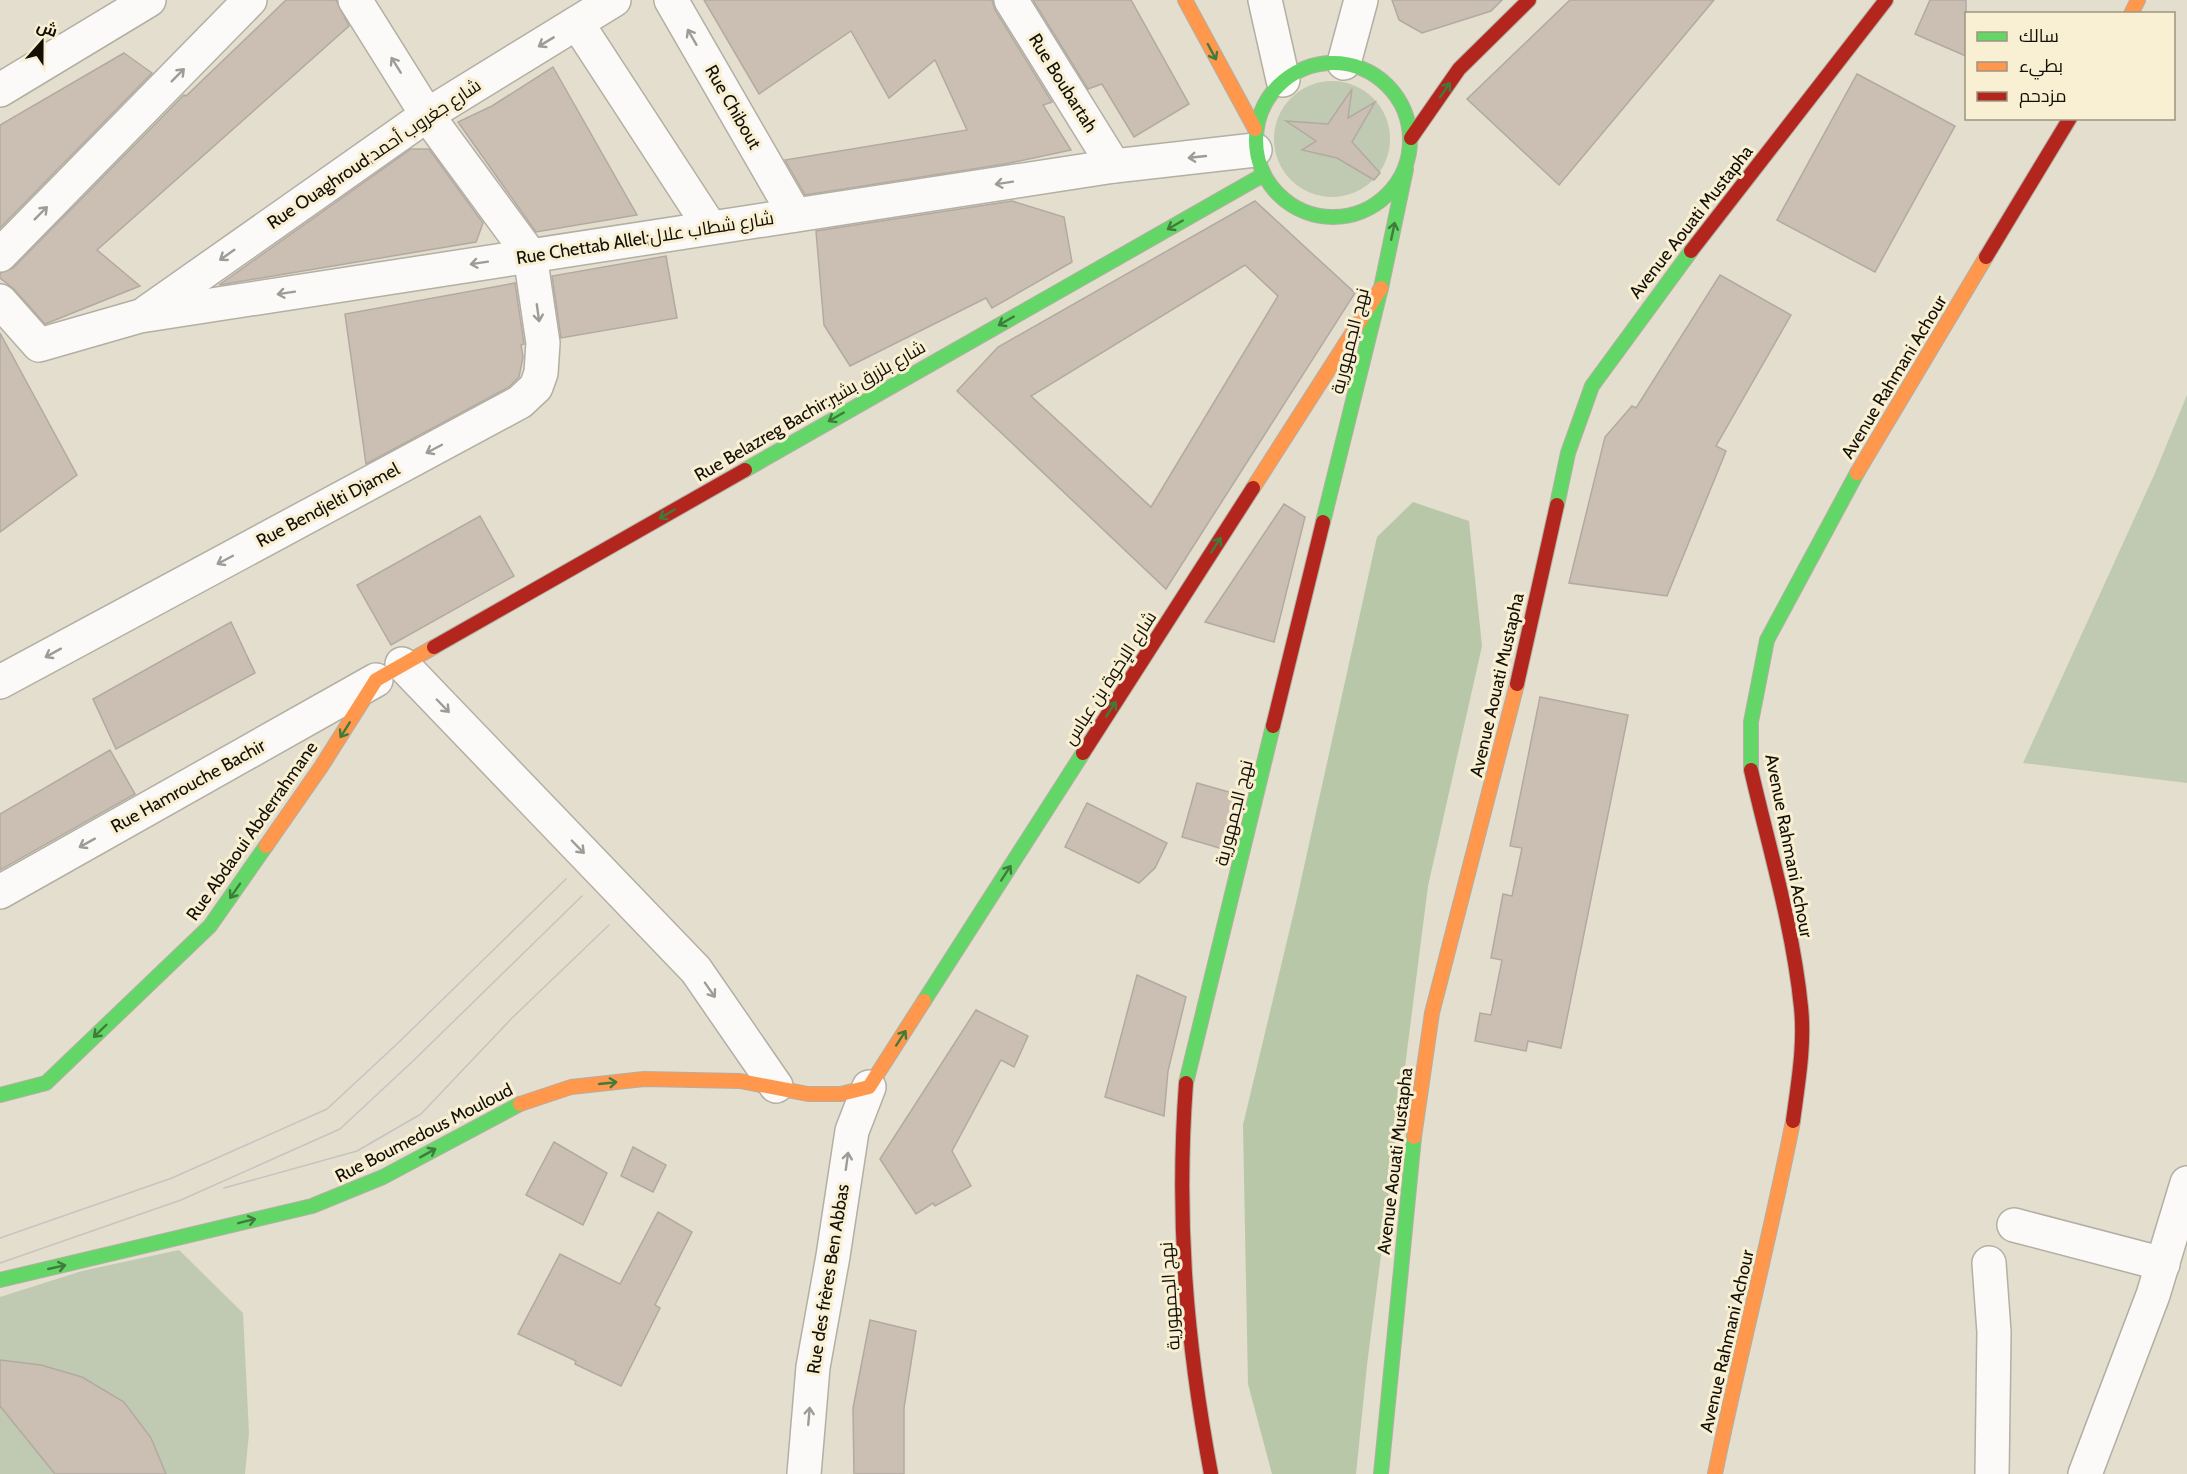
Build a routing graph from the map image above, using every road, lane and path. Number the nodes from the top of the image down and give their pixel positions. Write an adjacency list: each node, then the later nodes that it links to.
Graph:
1 (149, 0): 12 (street)
2 (250, 0): 25 (street, one-way to 2)
3 (355, 0): 17 (street, one-way to 3)
4 (614, 0): 13 (street, Rue Ouaghroud;شارع جغروب أحمد)
5 (671, 0): 23 (street, Rue Chibout, one-way to 5)
6 (1011, 0): 21 (street, Rue Boubartah)
7 (1185, 0): 20 (street, one-way to 20)
8 (1265, 0): 15 (street)
9 (1361, 0): 14 (street)
10 (1529, 0): 19 (street, one-way to 10)
11 (1886, 0): 43 (street, Avenue Aouati Mustapha)
12 (104, 15): 16 (street)
13 (577, 22): 17 (street, Rue Ouaghroud;شارع جغروب أحمد, one-way to 17); 24 (street)
14 (1344, 63): 15 (street); 19 (street)
15 (1283, 80): 20 (street)
16 (0, 90)
17 (427, 115): 26 (street); 29 (street, Rue Ouaghroud;شارع جغروب أحمد, one-way to 29)
18 (2069, 120): 44 (street, Avenue Rahmani Achour)
19 (1411, 138): 22 (street)
20 (1258, 152): 21 (street, Rue Chettab Allel;شارع شطاب علال, one-way to 21); 22 (street); 30 (street, Rue Belazreg Bachir;شارع بلزرق بشير, one-way to 30)
21 (1114, 166): 23 (street, Rue Chettab Allel;شارع شطاب علال, one-way to 23)
22 (1406, 169): 27 (street, نهج الجمهورية, one-way to 22)
23 (795, 215): 24 (street, Rue Chettab Allel;شارع شطاب علال)
24 (710, 227): 26 (street, Rue Chettab Allel;شارع شطاب علال)
25 (0, 255)
26 (530, 255): 29 (street, Rue Chettab Allel;شارع شطاب علال, one-way to 29); 31 (street, Rue Bendjelti Djamel, one-way to 31)
27 (1381, 288): 34 (street, شارع الإخوة بن عباس, one-way to 27); 42 (street, نهج الجمهورية)
28 (0, 301): 29 (street, Rue Chettab Allel;شارع شطاب علال)
29 (140, 316)
30 (389, 672): 32 (street, Rue Hamrouche Bachir, one-way to 32); 33 (street, one-way to 33); 35 (street, Rue Abdaoui Abderrahmane, one-way to 35)
31 (0, 682)
32 (0, 892)
33 (776, 1086): 34 (street, Rue Boumedous Mouloud); 40 (street, Rue Boumedous Mouloud, one-way to 33)
34 (869, 1087): 41 (street, Rue des frères Ben Abbas, one-way to 34)
35 (0, 1095)
36 (2187, 1183): 39 (street)
37 (2014, 1224): 39 (street)
38 (1989, 1263): 45 (street)
39 (2163, 1264): 46 (street)
40 (0, 1280)
41 (804, 1474)
42 (1211, 1474)
43 (1382, 1474)
44 (1715, 1474)
45 (1992, 1474)
46 (2085, 1474)

